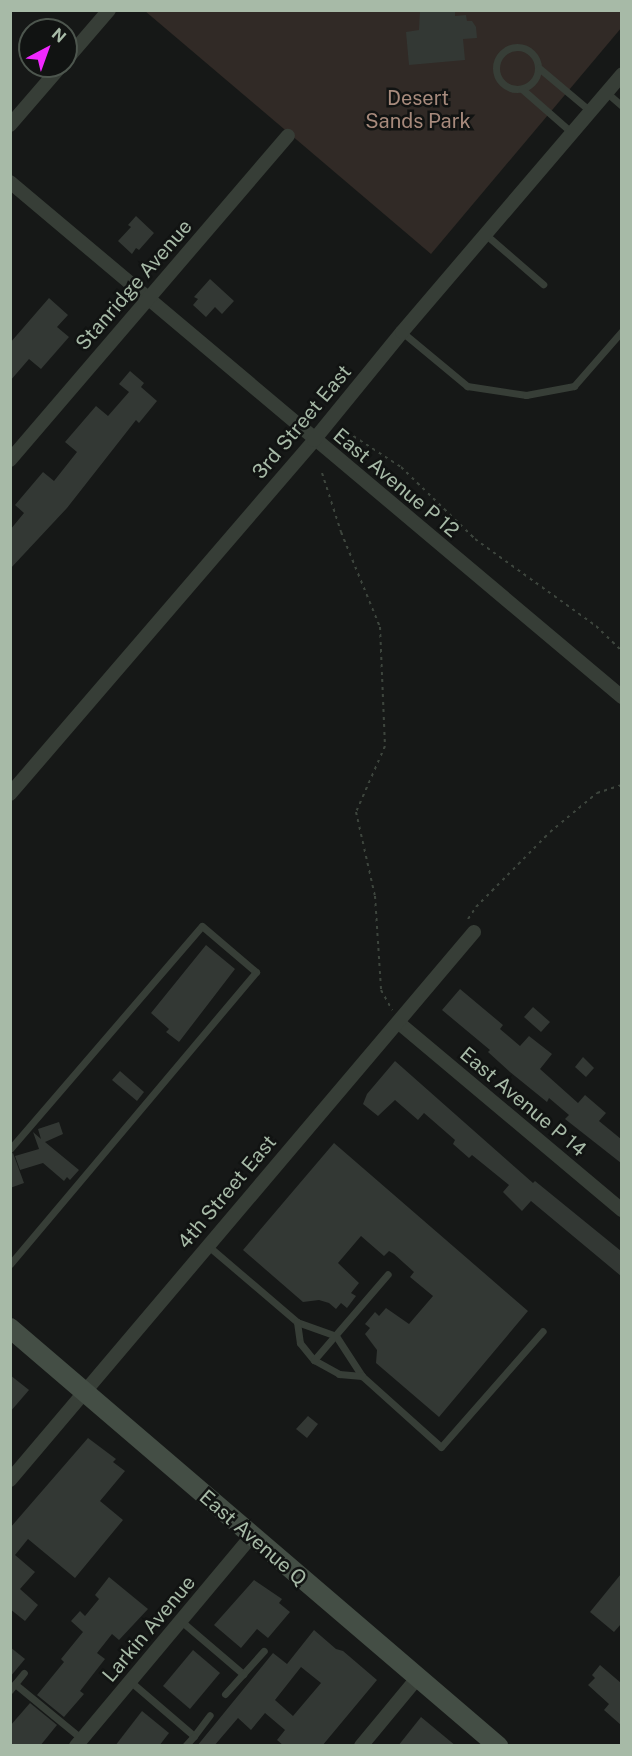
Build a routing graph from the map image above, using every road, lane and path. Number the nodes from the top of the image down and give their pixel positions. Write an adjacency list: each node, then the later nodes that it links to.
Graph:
1 (109, 10): 2 (street)
2 (78, 46)
3 (539, 68): 6 (lane); 6 (lane); 9 (lane)
4 (621, 74): 7 (street, 3rd Street East)
5 (51, 78): 10 (street)
6 (522, 89): 11 (lane)
7 (606, 92): 8 (lane); 9 (street, 3rd Street East)
8 (621, 106)
9 (590, 111): 11 (street, 3rd Street East)
10 (10, 125)
11 (572, 132): 14 (street, 3rd Street East)
12 (288, 136): 16 (street, Stanridge Avenue)
13 (10, 182): 16 (street, East Avenue P 12)
14 (485, 234): 15 (lane); 18 (street, 3rd Street East)
15 (543, 284)
16 (148, 298): 20 (street, East Avenue P 12); 21 (street, Stanridge Avenue)
17 (621, 331): 18 (lane)
18 (402, 332): 19 (street, 3rd Street East)
19 (330, 420): 20 (street, 3rd Street East); 23 (path)
20 (314, 440): 24 (street, East Avenue P 12); 26 (street, 3rd Street East)
21 (10, 460)
22 (322, 473): 28 (path)
23 (621, 651)
24 (621, 697)
25 (621, 786): 27 (path)
26 (10, 794)
27 (474, 932): 28 (street, 4th Street East)
28 (399, 1023): 30 (street, East Avenue P 14); 31 (street, 4th Street East)
29 (10, 1149): 32 (lane)
30 (621, 1210)
31 (207, 1245): 34 (lane); 40 (street, 4th Street East)
32 (10, 1264)
33 (388, 1274): 37 (lane)
34 (297, 1322): 37 (lane); 38 (lane)
35 (10, 1329): 40 (street, East Avenue Q)
36 (543, 1330): 39 (lane)
37 (336, 1336): 38 (lane); 39 (lane)
38 (314, 1360): 39 (lane)
39 (362, 1376)
40 (84, 1391): 41 (street, 4th Street East); 42 (street, East Avenue Q)
41 (10, 1480)
42 (251, 1537): 43 (street, Larkin Avenue); 47 (street, East Avenue Q)
43 (181, 1621): 46 (lane); 48 (street, Larkin Avenue)
44 (264, 1651): 46 (lane)
45 (24, 1672): 49 (lane)
46 (243, 1674): 50 (lane)
47 (418, 1677): 55 (street); 56 (street, East Avenue Q)
48 (131, 1682): 52 (lane); 53 (street, Larkin Avenue)
49 (13, 1687): 53 (lane)
50 (225, 1694)
51 (210, 1715): 52 (lane)
52 (194, 1736): 54 (lane)
53 (79, 1742)
54 (185, 1746)
55 (362, 1746)
56 (498, 1746)

